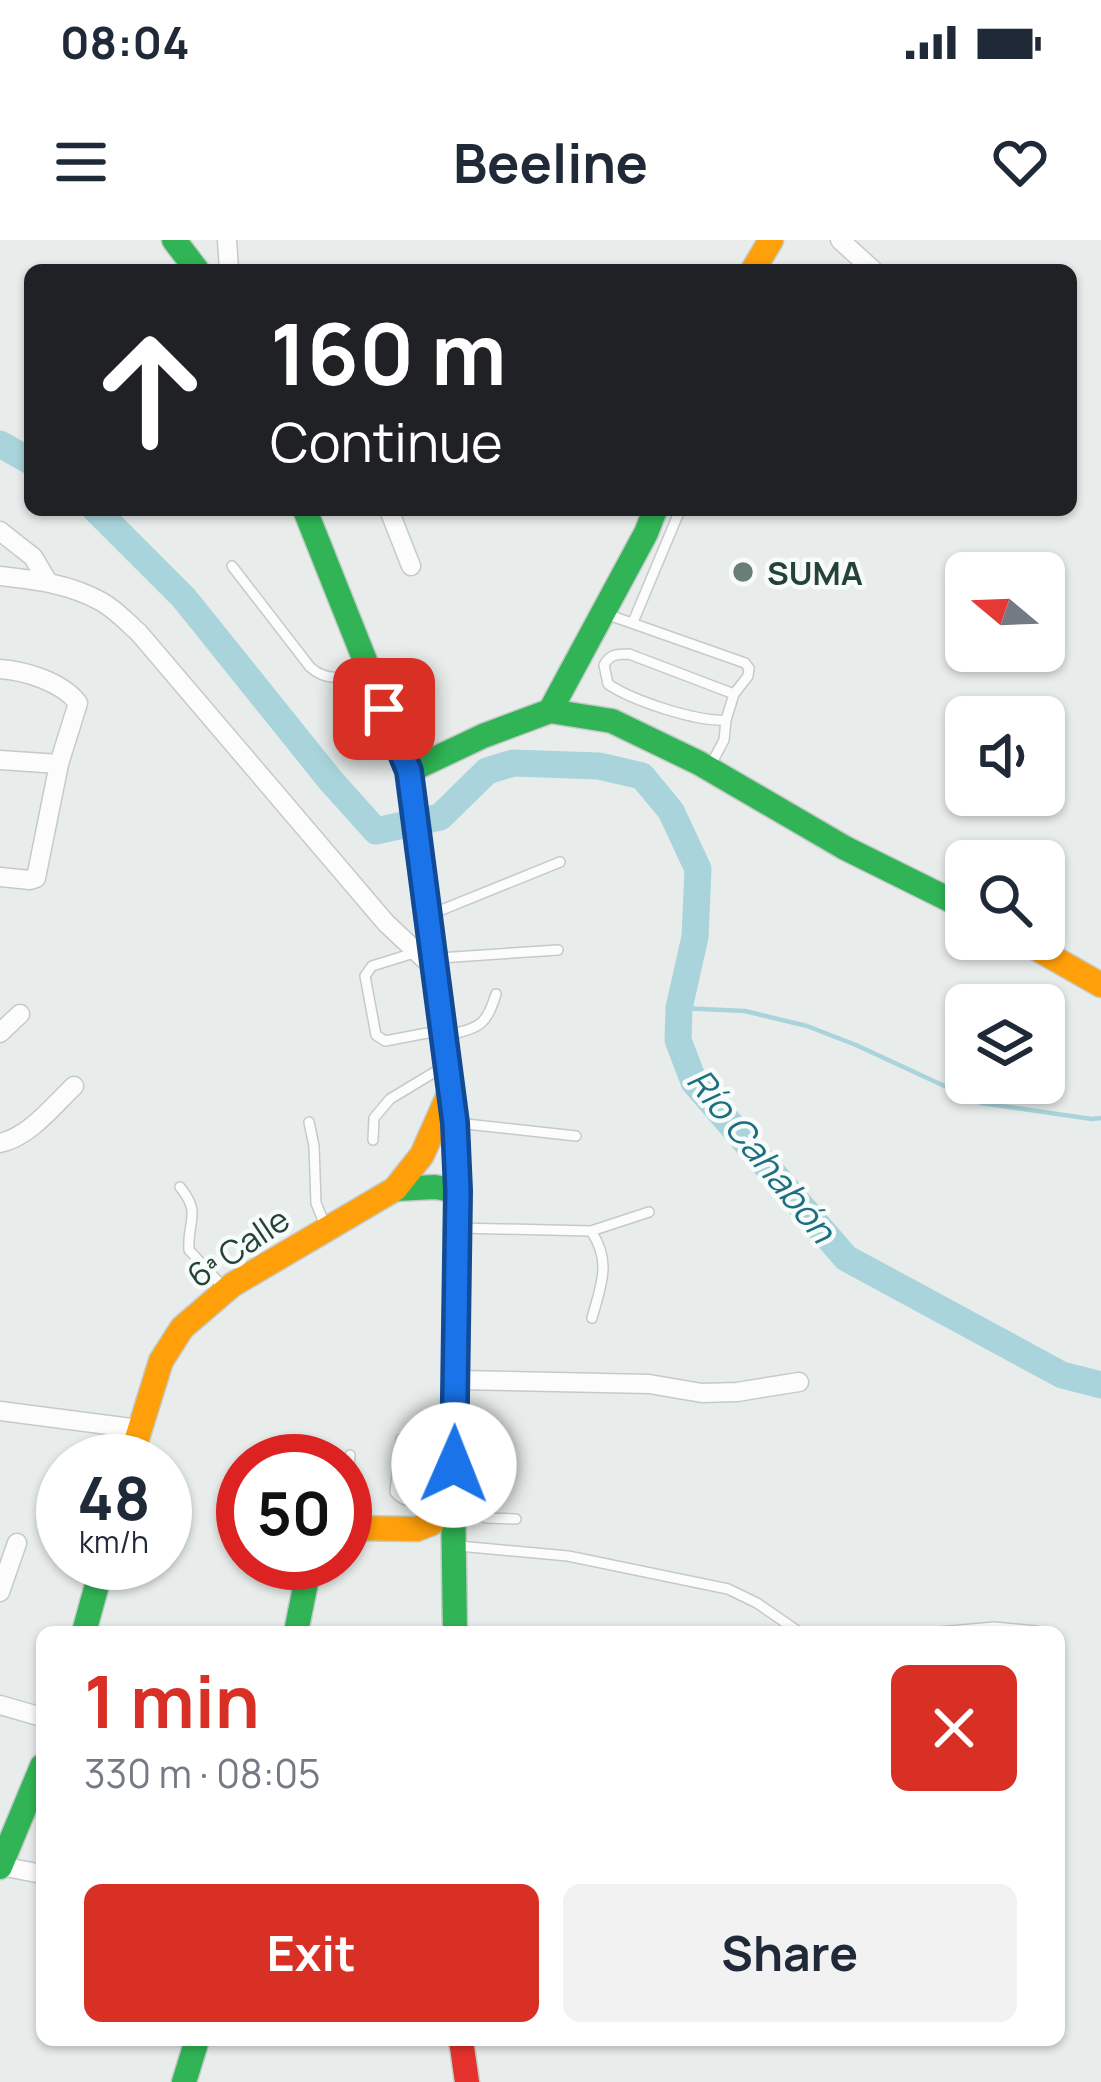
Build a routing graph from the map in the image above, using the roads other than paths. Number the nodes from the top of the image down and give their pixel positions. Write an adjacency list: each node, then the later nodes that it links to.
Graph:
1 (174, 240): 3 (main road)
2 (840, 240): 4 (street)
3 (192, 264)
4 (866, 264)
5 (307, 516): 17 (main road)
6 (391, 516): 11 (street)
7 (653, 516): 14 (main road)
8 (677, 516): 15 (lane)
9 (0, 531): 13 (street)
10 (232, 566): 17 (lane)
11 (411, 566)
12 (0, 576): 13 (street)
13 (48, 582): 30 (street)
14 (603, 613): 15 (lane); 19 (main road)
15 (633, 622): 18 (lane)
16 (0, 669): 22 (street)
17 (368, 669): 24 (main road)
18 (734, 694): 20 (lane); 20 (lane)
19 (550, 711): 23 (main road); 24 (main road)
20 (725, 720): 23 (lane)
21 (0, 760): 22 (street)
22 (59, 764): 26 (street)
23 (709, 768): 27 (main road)
24 (411, 781): 28 (main road)
25 (560, 862): 28 (lane)
26 (0, 877)
27 (945, 898)
28 (429, 914): 30 (main road)
29 (558, 950): 30 (lane)
30 (428, 960): 36 (main road); 36 (lane)
31 (1055, 960): 32 (main road)
32 (1101, 985)
33 (496, 994): 36 (lane)
34 (20, 1015): 35 (street)
35 (0, 1033)
36 (443, 1033): 37 (main road)
37 (449, 1077): 40 (main road); 42 (lane); 46 (main road, 6ª Calle)
38 (74, 1086): 43 (street)
39 (309, 1122): 49 (lane)
40 (455, 1123): 41 (lane); 47 (main road)
41 (577, 1136)
42 (373, 1140)
43 (0, 1144): 44 (street)
44 (0, 1162)
45 (180, 1187): 52 (lane)
46 (395, 1189): 47 (main road); 49 (main road, 6ª Calle)
47 (458, 1191): 50 (main road)
48 (649, 1212): 51 (lane)
49 (326, 1228): 52 (main road, 6ª Calle)
50 (457, 1228): 51 (lane); 54 (main road)
51 (591, 1231): 53 (lane)
52 (226, 1290): 57 (main road, 6ª Calle)
53 (592, 1318)
54 (455, 1380): 55 (street); 59 (main road)
55 (799, 1382)
56 (0, 1411): 57 (street)
57 (139, 1429): 58 (main road, 6ª Calle)
58 (138, 1434)
59 (455, 1439): 60 (main road); 60 (lane)
60 (453, 1493): 63 (main road); 65 (main road)
61 (486, 1518): 62 (lane)
62 (516, 1519)
63 (372, 1528)
64 (17, 1543): 68 (street)
65 (453, 1546): 71 (main road); 72 (lane)
66 (96, 1590): 69 (main road)
67 (305, 1590): 70 (main road)
68 (0, 1592)
69 (86, 1626)
70 (297, 1626)
71 (455, 1626)
72 (790, 1626)
73 (0, 1706): 74 (street)
74 (36, 1715)
75 (36, 1780): 76 (main road)
76 (0, 1866): 77 (street)
77 (36, 1873)
78 (195, 2046): 80 (main road)
79 (462, 2046): 81 (main road)
80 (184, 2082)
81 (467, 2082)

